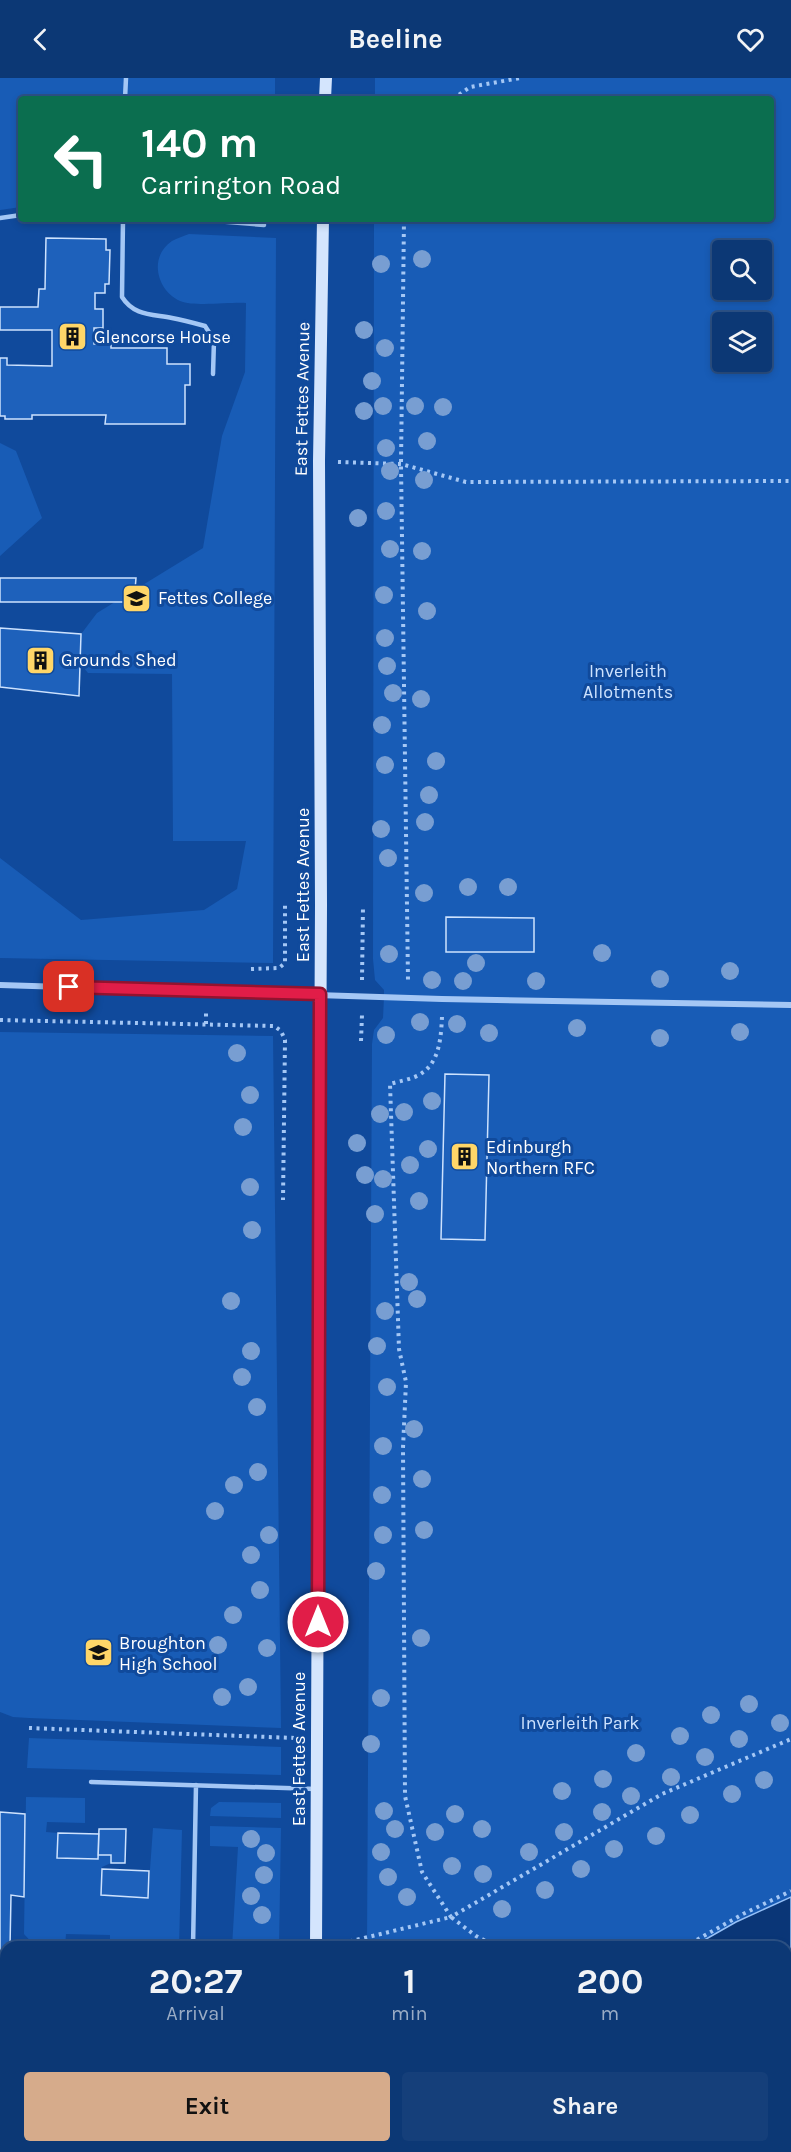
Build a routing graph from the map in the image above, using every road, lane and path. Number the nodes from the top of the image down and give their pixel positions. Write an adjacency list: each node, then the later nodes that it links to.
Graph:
1 (126, 78): 4 (lane)
2 (326, 78): 5 (street)
3 (520, 78): 6 (path)
4 (125, 96)
5 (325, 96)
6 (457, 96)
7 (18, 215): 8 (lane)
8 (0, 218)
9 (123, 222): 14 (lane)
10 (227, 222): 13 (lane)
11 (323, 222): 15 (street, East Fettes Avenue)
12 (404, 222): 16 (path)
13 (264, 225)
14 (213, 374)
15 (319, 461): 16 (path); 22 (street, East Fettes Avenue)
16 (401, 464): 17 (path); 24 (path)
17 (791, 481)
18 (285, 905): 20 (path)
19 (363, 906): 23 (path)
20 (251, 969)
21 (0, 985): 22 (street)
22 (320, 994): 23 (street); 31 (street, East Fettes Avenue)
23 (362, 996): 24 (street); 28 (path)
24 (408, 998): 25 (street)
25 (791, 1005)
26 (442, 1015): 37 (path)
27 (0, 1020): 29 (path)
28 (361, 1041)
29 (283, 1200)
30 (29, 1728): 31 (path)
31 (317, 1738): 35 (street, East Fettes Avenue)
32 (791, 1739): 37 (path)
33 (91, 1782): 34 (lane)
34 (196, 1785): 35 (lane); 38 (lane)
35 (317, 1790): 39 (street, East Fettes Avenue)
36 (791, 1891): 42 (path)
37 (451, 1917): 40 (path); 41 (path)
38 (193, 1941)
39 (316, 1941)
40 (353, 1941)
41 (486, 1941)
42 (695, 1941)

